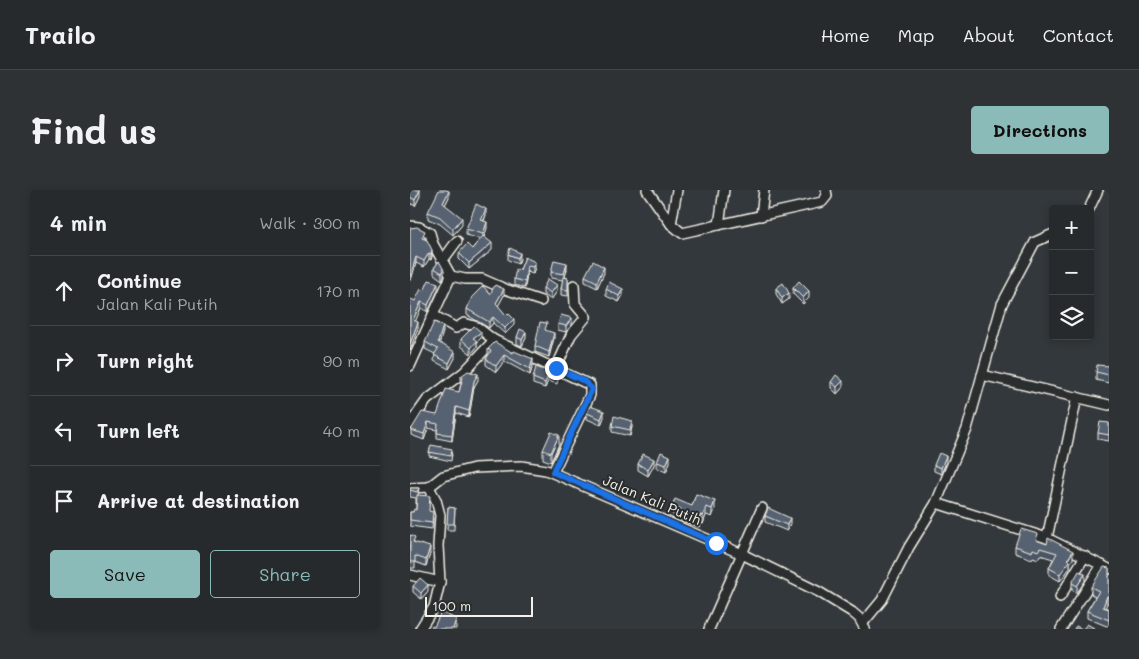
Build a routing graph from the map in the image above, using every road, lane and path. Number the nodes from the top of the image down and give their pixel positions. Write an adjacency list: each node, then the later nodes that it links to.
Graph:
1 (647, 190): 9 (street)
2 (677, 190): 9 (street)
3 (724, 190): 10 (street)
4 (764, 190): 8 (street)
5 (826, 190): 8 (street)
6 (1098, 190): 7 (street)
7 (1091, 205)
8 (761, 216): 10 (street)
9 (671, 224): 10 (street)
10 (719, 225)
11 (410, 226): 14 (street)
12 (1049, 236): 22 (street)
13 (457, 240): 14 (street)
14 (443, 260): 15 (street)
15 (451, 276): 17 (street); 18 (street)
16 (574, 285): 21 (street)
17 (541, 301)
18 (434, 316): 19 (street); 20 (street)
19 (494, 340): 21 (street); 25 (street)
20 (410, 366)
21 (556, 368): 26 (street)
22 (982, 375): 23 (street); 29 (street)
23 (1077, 397): 24 (street); 31 (street)
24 (1109, 405)
25 (410, 424)
26 (553, 472): 27 (street, Jalan Kali Putih); 32 (street, Jalan Kali Putih)
27 (430, 487): 28 (street, Jalan Kali Putih); 36 (street)
28 (410, 488)
29 (936, 504): 31 (street); 38 (street)
30 (762, 508): 32 (street)
31 (1046, 538): 33 (street)
32 (742, 554): 38 (street, Jalan Kali Putih); 40 (street)
33 (1085, 556): 34 (street); 37 (street)
34 (1105, 567): 41 (street)
35 (410, 575): 36 (street)
36 (440, 582): 39 (street)
37 (1060, 598)
38 (864, 626)
39 (420, 629)
40 (709, 629)
41 (1061, 629)

